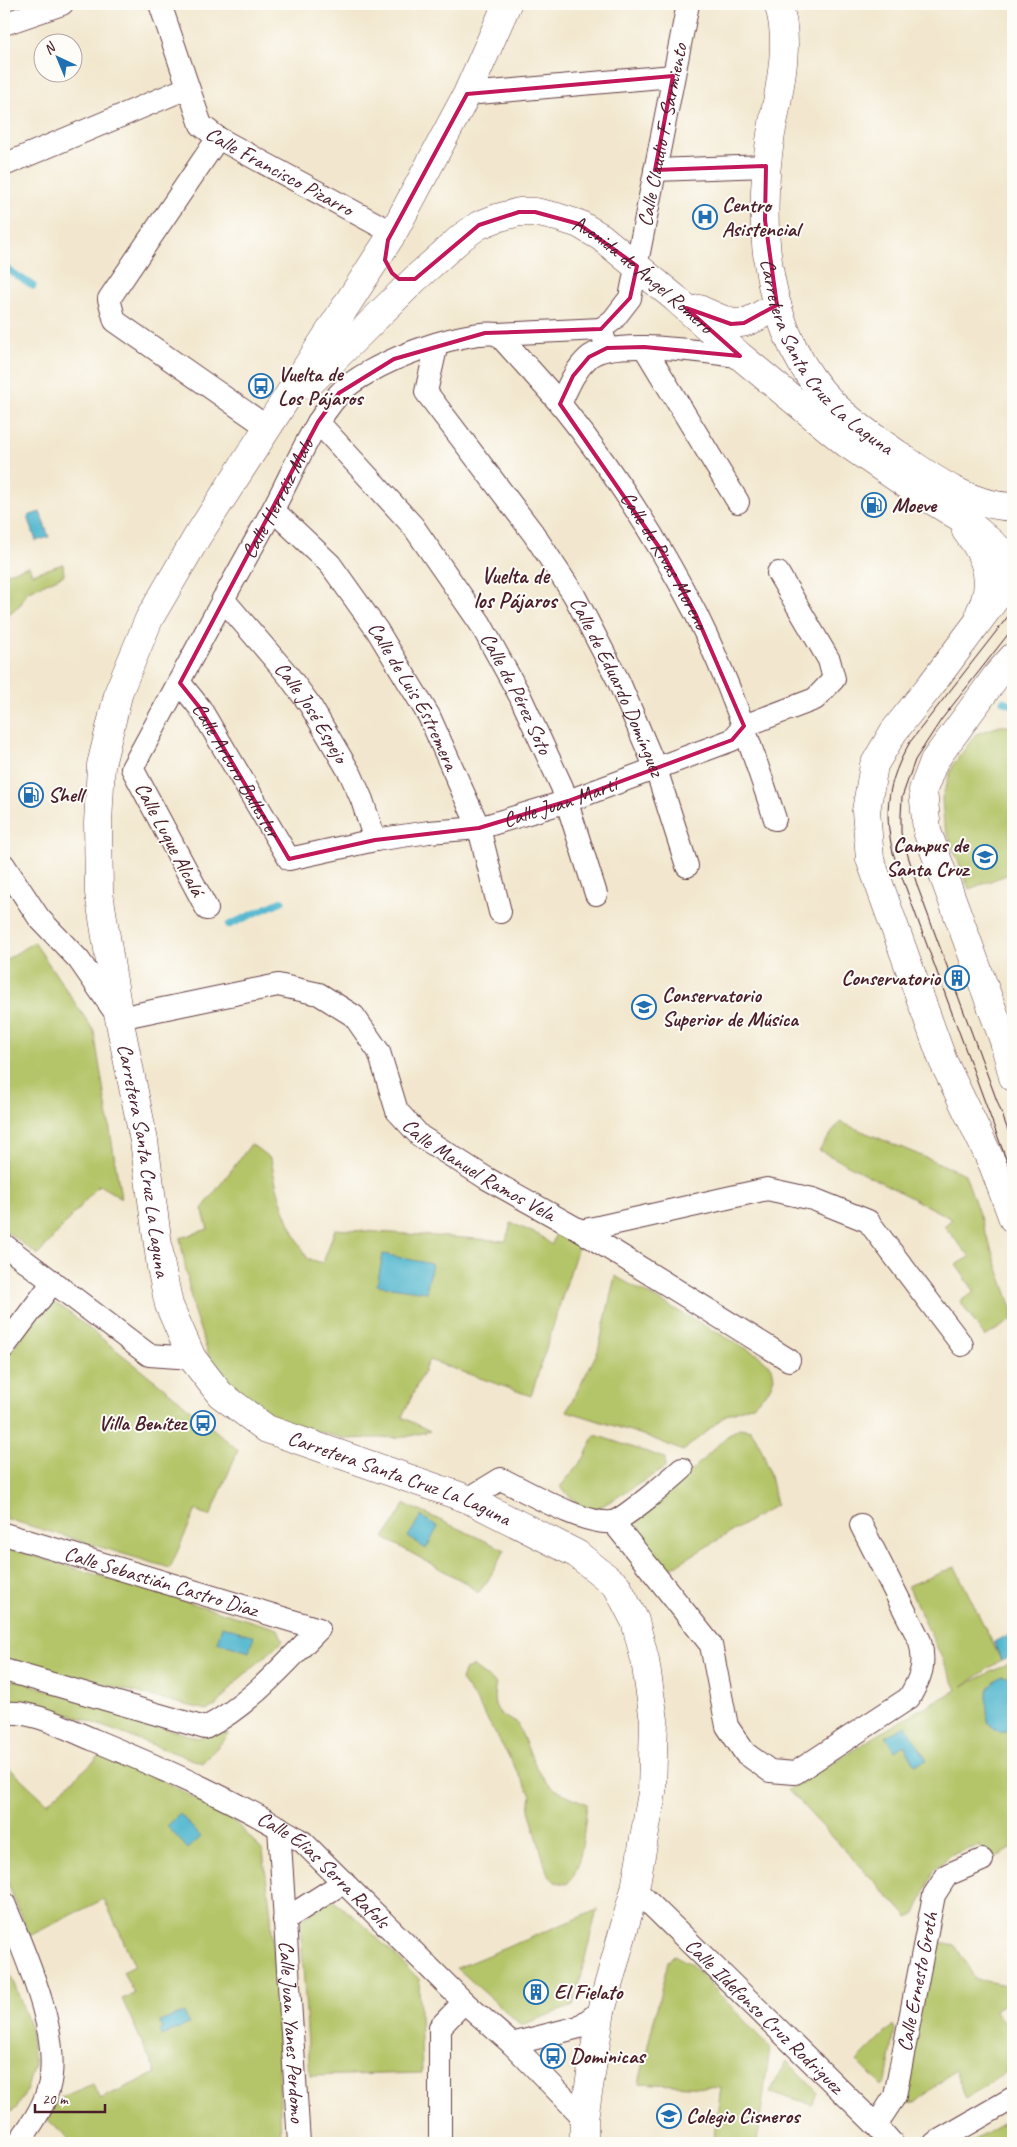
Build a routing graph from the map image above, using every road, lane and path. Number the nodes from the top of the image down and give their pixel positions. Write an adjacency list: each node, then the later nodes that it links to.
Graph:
1 (62, 4): 6 (street)
2 (160, 4): 8 (street, Calle Francisco Pizarro)
3 (508, 4): 9 (main road, Carretera Santa Cruz La Laguna)
4 (688, 4): 7 (street, Calle Claudio F. Sarmiento)
5 (778, 4): 12 (main road, Carretera Santa Cruz La Laguna)
6 (4, 24)
7 (673, 76): 9 (street); 13 (street, Calle Claudio F. Sarmiento)
8 (187, 88): 10 (street, Calle Francisco Pizarro); 11 (street)
9 (467, 94): 14 (main road, Carretera Santa Cruz La Laguna)
10 (218, 138): 14 (street, Calle Francisco Pizarro); 26 (street)
11 (4, 165)
12 (766, 166): 13 (street); 18 (main road, Carretera Santa Cruz La Laguna)
13 (655, 170): 15 (street, Calle Claudio F. Sarmiento)
14 (390, 236): 16 (main road); 26 (main road, Carretera Santa Cruz La Laguna)
15 (637, 266): 16 (main road, Avenida de Ángel Romero); 17 (main road, Avenida de Ángel Romero); 20 (street, Calle Claudio F. Sarmiento)
16 (415, 280): 26 (main road, Avenida de Ángel Romero)
17 (674, 298): 18 (main road); 23 (main road, Avenida de Ángel Romero)
18 (777, 305): 28 (main road, Carretera Santa Cruz La Laguna)
19 (498, 334): 20 (street, Calle Herráiz Malo); 21 (street, Calle Herráiz Malo); 24 (street, Calle de Rivas Moreno)
20 (604, 339): 22 (street, Calle Herráiz Malo); 24 (street)
21 (437, 344): 25 (street, Calle Herráiz Malo); 40 (street, Calle de Eduardo Domínguez)
22 (644, 346): 23 (street, Calle Herráiz Malo); 27 (street)
23 (740, 356): 30 (main road, Avenida de Ángel Romero)
24 (560, 404): 38 (street, Calle de Rivas Moreno)
25 (318, 422): 29 (street, Calle Herráiz Malo); 41 (street, Calle de Pérez Soto)
26 (270, 424): 51 (main road, Carretera Santa Cruz La Laguna)
27 (738, 502)
28 (1013, 507)
29 (273, 510): 34 (street, Calle Herráiz Malo); 43 (street, Calle de Luis Estremera)
30 (953, 514): 31 (main road, Avenida de Ángel Romero); 35 (main road)
31 (1013, 561)
32 (778, 574): 38 (street, Calle Juan Martí)
33 (1013, 575): 35 (main road)
34 (223, 599): 37 (street, Calle Herráiz Malo); 44 (street, Calle José Espejo)
35 (959, 648): 53 (main road)
36 (1013, 656): 52 (main road)
37 (180, 683): 39 (street, Calle Herráiz Malo); 45 (street, Calle Arturo Ballester)
38 (744, 726): 40 (street, Calle Juan Martí); 42 (street, Calle de Rivas Moreno)
39 (132, 768): 49 (street, Calle Luque Alcalá)
40 (656, 769): 41 (street, Calle Juan Martí); 47 (street, Calle de Eduardo Domínguez)
41 (568, 801): 43 (street, Calle Juan Martí); 48 (street, Calle de Pérez Soto)
42 (775, 819)
43 (479, 828): 44 (street, Calle Juan Martí); 50 (street, Calle de Luis Estremera)
44 (375, 840): 45 (street, Calle Juan Martí)
45 (289, 859)
46 (4, 865): 51 (street)
47 (687, 866)
48 (596, 894)
49 (207, 909)
50 (500, 912)
51 (119, 1018): 54 (street, Calle Manuel Ramos Vela); 59 (main road, Carretera Santa Cruz La Laguna)
52 (1013, 1077)
53 (1013, 1219)
54 (581, 1231): 57 (street); 60 (street, Calle Manuel Ramos Vela)
55 (4, 1245): 56 (street)
56 (53, 1282): 58 (street); 59 (street)
57 (962, 1346)
58 (4, 1347)
59 (192, 1358): 62 (main road, Carretera Santa Cruz La Laguna)
60 (789, 1360)
61 (682, 1469): 63 (street)
62 (468, 1499): 63 (street); 71 (main road, Carretera Santa Cruz La Laguna)
63 (613, 1522): 64 (street)
64 (861, 1526)
65 (4, 1534): 66 (street, Calle Sebastián Castro Díaz)
66 (4, 1670)
67 (4, 1713): 68 (street, Calle Elias Serra Rafols)
68 (278, 1827): 70 (street, Calle Elias Serra Rafols); 73 (street, Calle Juan Yanes Perdomo)
69 (982, 1860): 78 (street, Calle Ernesto Groth)
70 (344, 1882): 73 (street, Calle Juan Yanes Perdomo); 74 (street, Calle Elias Serra Rafols)
71 (635, 1889): 75 (main road, Carretera Santa Cruz La Laguna); 78 (street, Calle Ildefonso Cruz Rodriguez)
72 (4, 1903): 80 (street)
73 (284, 1920): 81 (street, Calle Juan Yanes Perdomo)
74 (464, 2002): 76 (street, Calle Elias Serra Rafols); 82 (street)
75 (601, 2011): 76 (street); 79 (main road, Carretera Santa Cruz La Laguna)
76 (512, 2044): 79 (street, Calle Elias Serra Rafols)
77 (1013, 2098): 84 (street)
78 (876, 2125): 83 (street, Calle Ildefonso Cruz Rodriguez)
79 (584, 2131)
80 (18, 2143)
81 (299, 2143)
82 (440, 2143)
83 (892, 2143)
84 (934, 2143)

